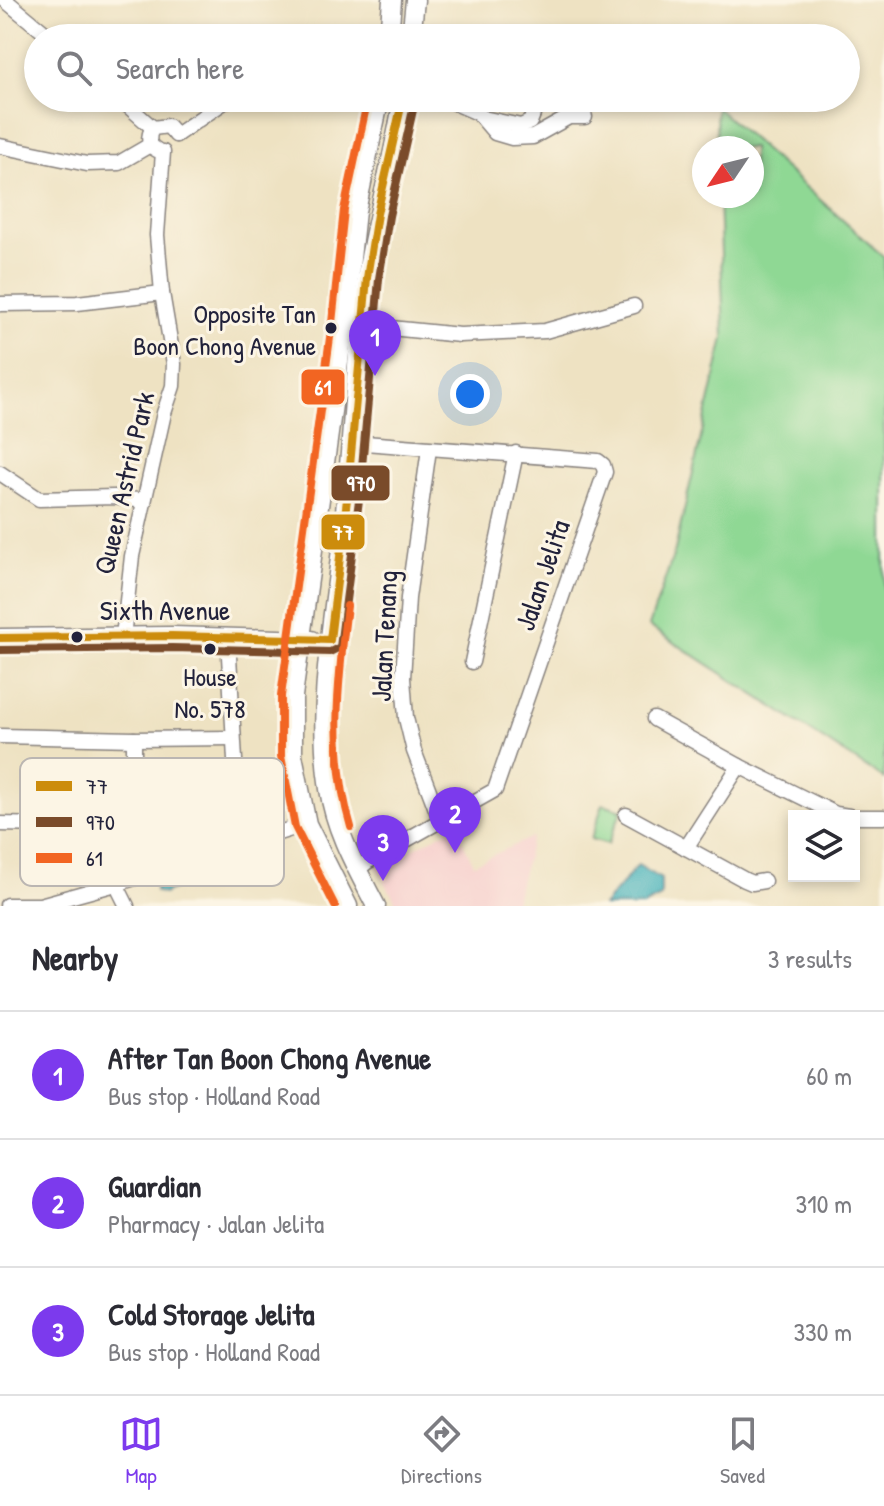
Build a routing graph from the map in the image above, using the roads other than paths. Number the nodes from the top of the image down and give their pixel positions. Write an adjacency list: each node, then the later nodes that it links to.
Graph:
1 (5, 0): 4 (street)
2 (392, 0): 5 (main road)
3 (415, 0): 6 (main road)
4 (34, 24)
5 (389, 24)
6 (412, 24)
7 (135, 112): 15 (street)
8 (210, 112): 16 (street)
9 (377, 112): 22 (main road)
10 (400, 112): 22 (main road)
11 (476, 112): 14 (street)
12 (534, 112): 14 (street)
13 (585, 117): 14 (street)
14 (483, 118)
15 (153, 128): 16 (street); 18 (street)
16 (176, 135): 18 (street)
17 (0, 146): 18 (street)
18 (156, 148): 19 (street, Queen Astrid Park)
19 (162, 293): 20 (street); 27 (street, Queen Astrid Park)
20 (0, 304)
21 (634, 306): 22 (street)
22 (353, 324): 23 (main road); 32 (main road)
23 (352, 442): 24 (street, Jalan Jelita); 33 (main road)
24 (429, 449): 25 (street, Jalan Jelita); 47 (street, Jalan Tenang)
25 (516, 453): 34 (street); 47 (street, Jalan Jelita)
26 (0, 473): 27 (street)
27 (144, 501): 28 (street, Queen Astrid Park)
28 (123, 637): 29 (main road, Sixth Avenue); 31 (main road, Sixth Avenue)
29 (0, 638)
30 (256, 638): 31 (main road, Sixth Avenue); 32 (main road, Sixth Avenue); 35 (main road)
31 (228, 639): 38 (street)
32 (303, 640): 33 (main road, Sixth Avenue); 35 (main road)
33 (330, 640): 53 (main road)
34 (472, 662)
35 (295, 674): 50 (main road)
36 (654, 719): 42 (street)
37 (0, 736): 39 (street)
38 (233, 738): 39 (street); 41 (street)
39 (134, 739): 40 (street)
40 (134, 758)
41 (234, 758)
42 (739, 766): 43 (street); 52 (street)
43 (828, 810)
44 (626, 815): 52 (street)
45 (860, 816): 46 (street)
46 (884, 817)
47 (441, 822): 53 (street, Jalan Jelita)
48 (0, 824): 49 (street)
49 (20, 824)
50 (307, 824): 51 (street); 60 (main road)
51 (284, 832)
52 (686, 848): 54 (street)
53 (357, 870): 60 (main road); 61 (main road)
54 (764, 881)
55 (109, 886): 58 (street)
56 (117, 886): 59 (street)
57 (7, 905): 58 (street)
58 (40, 906)
59 (127, 906)
60 (350, 906)
61 (376, 906)

